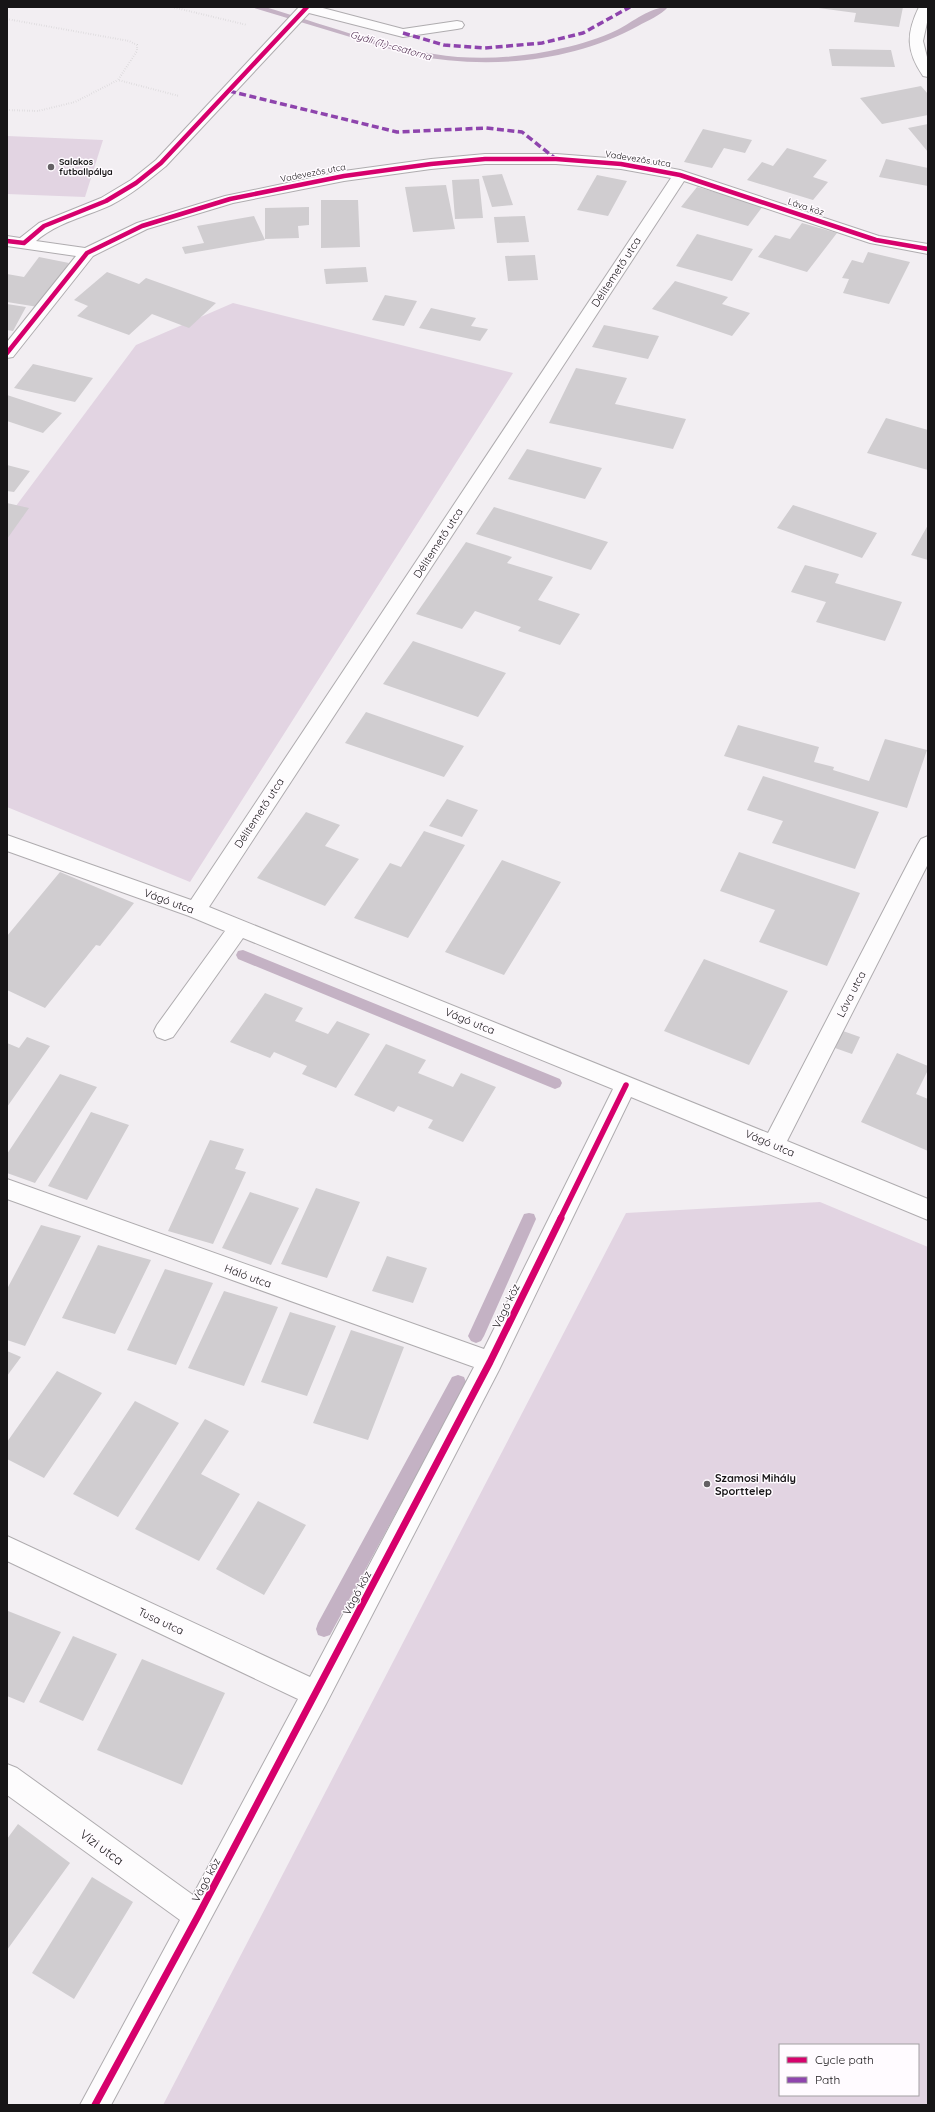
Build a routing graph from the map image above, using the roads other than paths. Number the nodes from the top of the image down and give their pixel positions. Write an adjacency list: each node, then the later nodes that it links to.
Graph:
1 (926, 7): 4 (street)
2 (306, 8): 3 (street); 7 (street)
3 (457, 26)
4 (928, 73)
5 (680, 175): 8 (street, Láva köz); 9 (street, Vadevezős utca); 13 (street, Délitemető utca)
6 (7, 241): 7 (street)
7 (24, 243): 9 (street)
8 (928, 249)
9 (87, 253): 10 (street, Vadevezős utca)
10 (7, 353)
11 (7, 843): 13 (street, Vágó utca)
12 (928, 844): 17 (street, Láva utca)
13 (196, 910): 14 (street, Vágó utca)
14 (239, 928): 15 (street); 16 (street, Vágó utca)
15 (164, 1031)
16 (626, 1085): 17 (street, Vágó utca); 20 (street, Vágó köz)
17 (773, 1145): 19 (street, Vágó utca)
18 (7, 1189): 20 (street, Háló utca)
19 (928, 1210)
20 (490, 1362): 22 (street, Vágó köz)
21 (7, 1548): 22 (street, Tusa utca)
22 (316, 1694): 24 (street, Vágó köz)
23 (7, 1778): 24 (street, Vízi utca)
24 (198, 1916): 25 (street, Vágó köz)
25 (95, 2105)

